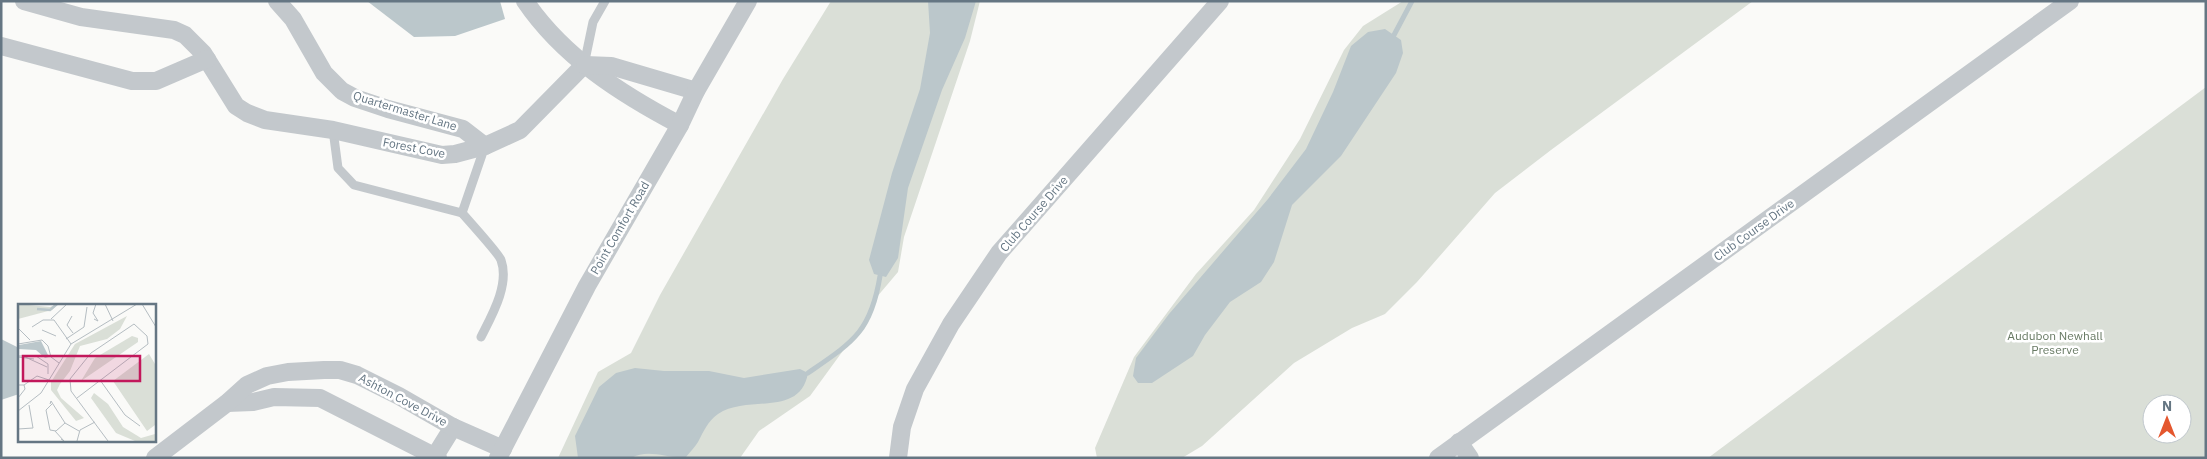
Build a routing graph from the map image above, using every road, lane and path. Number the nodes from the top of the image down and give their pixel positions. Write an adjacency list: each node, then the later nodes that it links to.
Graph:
1 (24, 1): 9 (street, Forest Cove)
2 (277, 1): 14 (street, Quartermaster Lane)
3 (525, 1): 10 (street)
4 (605, 1): 10 (lane)
5 (748, 1): 11 (street, Point Comfort Road)
6 (1220, 1): 25 (street, Club Course Drive)
7 (2070, 1): 21 (street, Club Course Drive)
8 (1, 46): 9 (street)
9 (207, 59): 13 (street, Forest Cove)
10 (584, 65): 11 (street); 12 (street); 14 (street, Forest Cove)
11 (696, 91): 12 (street, Point Comfort Road)
12 (680, 124): 22 (street, Point Comfort Road)
13 (333, 130): 14 (street, Forest Cove); 15 (lane)
14 (485, 146): 15 (lane)
15 (462, 213): 16 (lane)
16 (481, 337)
17 (324, 370): 18 (street); 19 (street, Ashton Cove Drive); 20 (street, Ashton Cove Drive)
18 (320, 398): 19 (street, Ashton Cove Drive); 23 (street, Ashton Cove Drive)
19 (227, 403): 24 (street, Ashton Cove Drive)
20 (453, 427): 22 (street, Ashton Cove Drive); 23 (street, Ashton Cove Drive)
21 (1459, 442): 26 (street, Club Course Drive); 27 (street)
22 (501, 453)
23 (436, 457)
24 (155, 458)
25 (898, 458)
26 (1438, 458)
27 (1470, 458)

